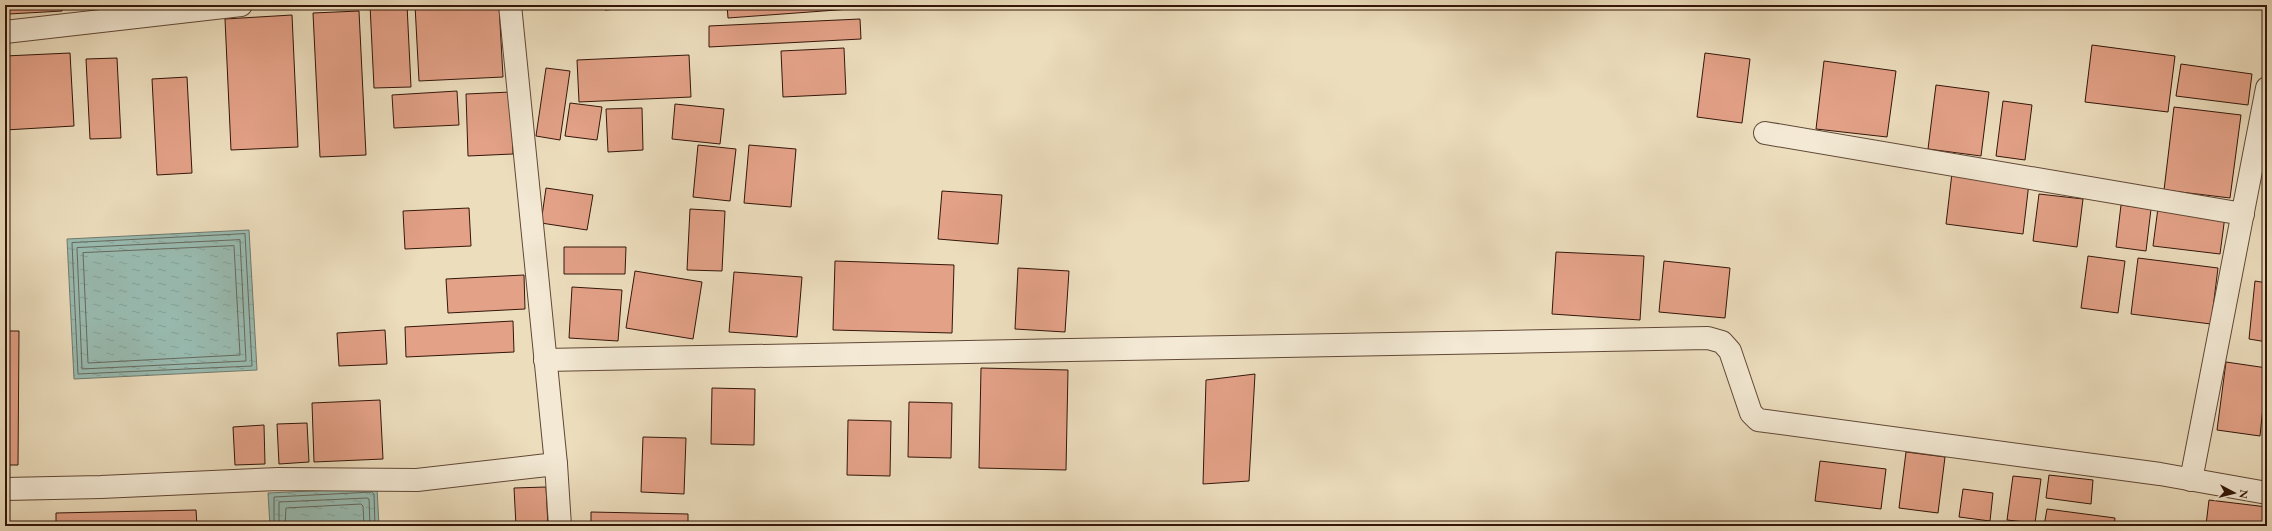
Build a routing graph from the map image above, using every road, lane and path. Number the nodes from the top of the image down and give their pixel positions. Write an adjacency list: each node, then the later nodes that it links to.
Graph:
1 (241, 5): 3 (street)
2 (510, 5): 7 (street)
3 (5, 32)
4 (2267, 88): 6 (street)
5 (1765, 134): 6 (street)
6 (2243, 214): 9 (street)
7 (545, 360): 8 (street); 9 (street)
8 (556, 464): 10 (street); 12 (street)
9 (2191, 480): 11 (street)
10 (5, 489)
11 (2267, 494)
12 (560, 526)

